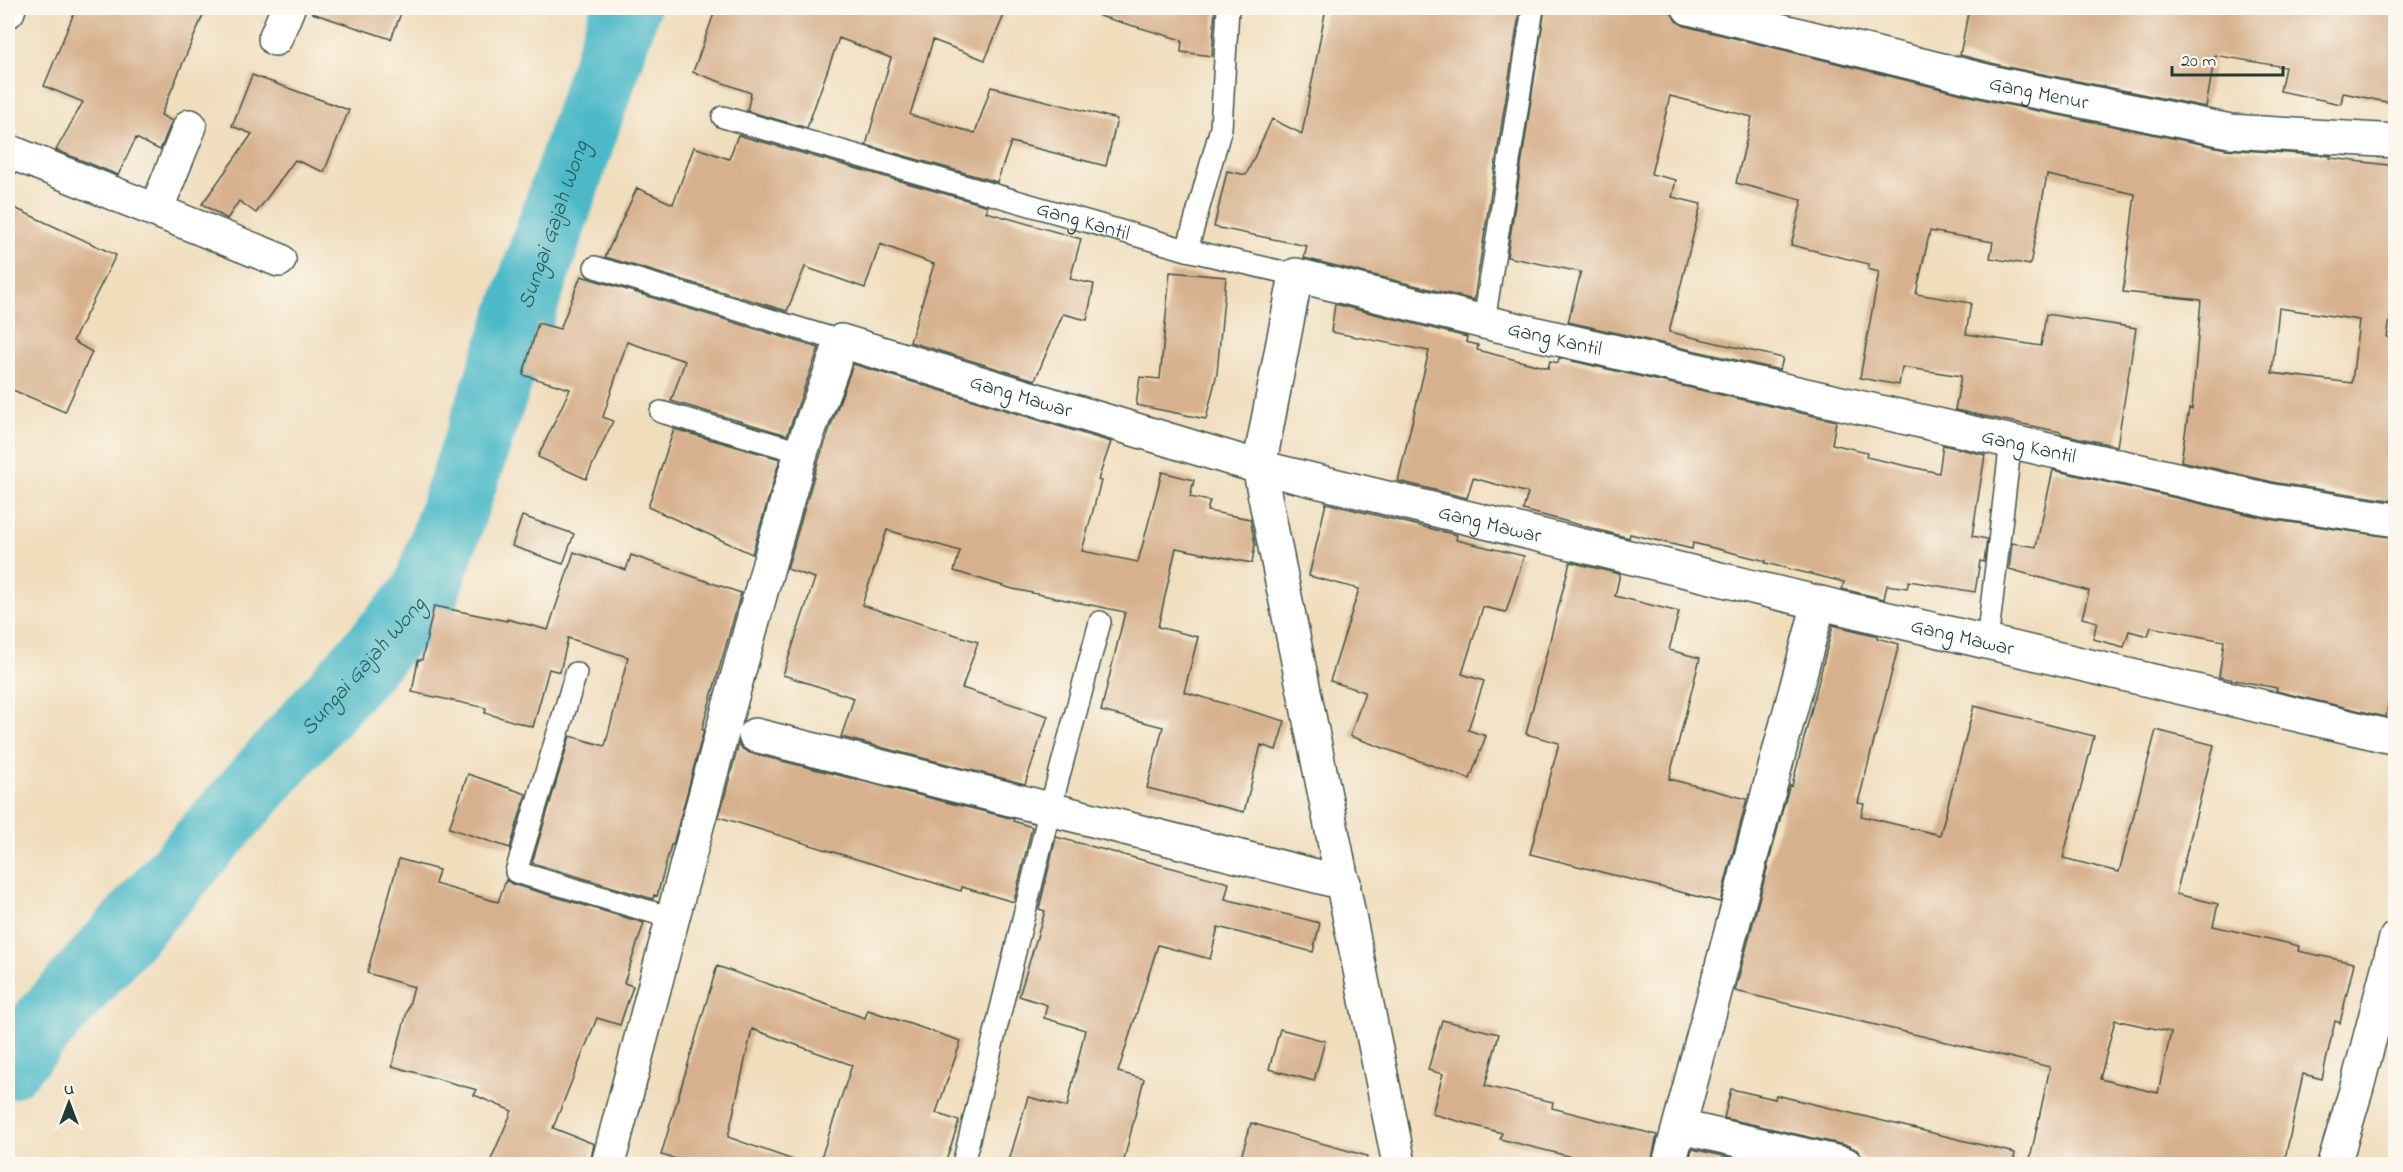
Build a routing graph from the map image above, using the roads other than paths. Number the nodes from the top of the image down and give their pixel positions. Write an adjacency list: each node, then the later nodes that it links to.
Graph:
1 (288, 8): 5 (street)
2 (1228, 8): 11 (lane)
3 (1533, 8): 15 (lane)
4 (1700, 9): 8 (street, Gang Menur)
5 (275, 39)
6 (723, 117): 11 (lane, Gang Kantil)
7 (190, 126): 10 (street)
8 (2396, 141)
9 (8, 151): 10 (street)
10 (156, 210): 12 (street)
11 (1187, 250): 14 (lane, Gang Kantil)
12 (279, 260)
13 (595, 267): 16 (lane, Gang Mawar)
14 (1296, 275): 15 (street, Gang Kantil); 20 (street)
15 (1484, 322): 18 (street, Gang Kantil)
16 (841, 341): 19 (street); 20 (street, Gang Mawar)
17 (661, 412): 19 (lane)
18 (2011, 441): 21 (street, Gang Kantil); 24 (lane)
19 (801, 452): 30 (street)
20 (1259, 467): 22 (street, Gang Mawar); 29 (street)
21 (2396, 520)
22 (1820, 603): 24 (street, Gang Mawar); 32 (street)
23 (1100, 622): 28 (lane)
24 (1987, 642): 27 (street, Gang Mawar)
25 (576, 673): 30 (lane)
26 (755, 735): 28 (street)
27 (2396, 738)
28 (1050, 809): 29 (street); 34 (lane)
29 (1344, 883): 35 (street)
30 (672, 918): 33 (street)
31 (2396, 938): 38 (street)
32 (1680, 1127): 36 (street); 37 (street)
33 (608, 1164)
34 (963, 1164)
35 (1399, 1164)
36 (1670, 1164)
37 (1845, 1164)
38 (2334, 1164)

